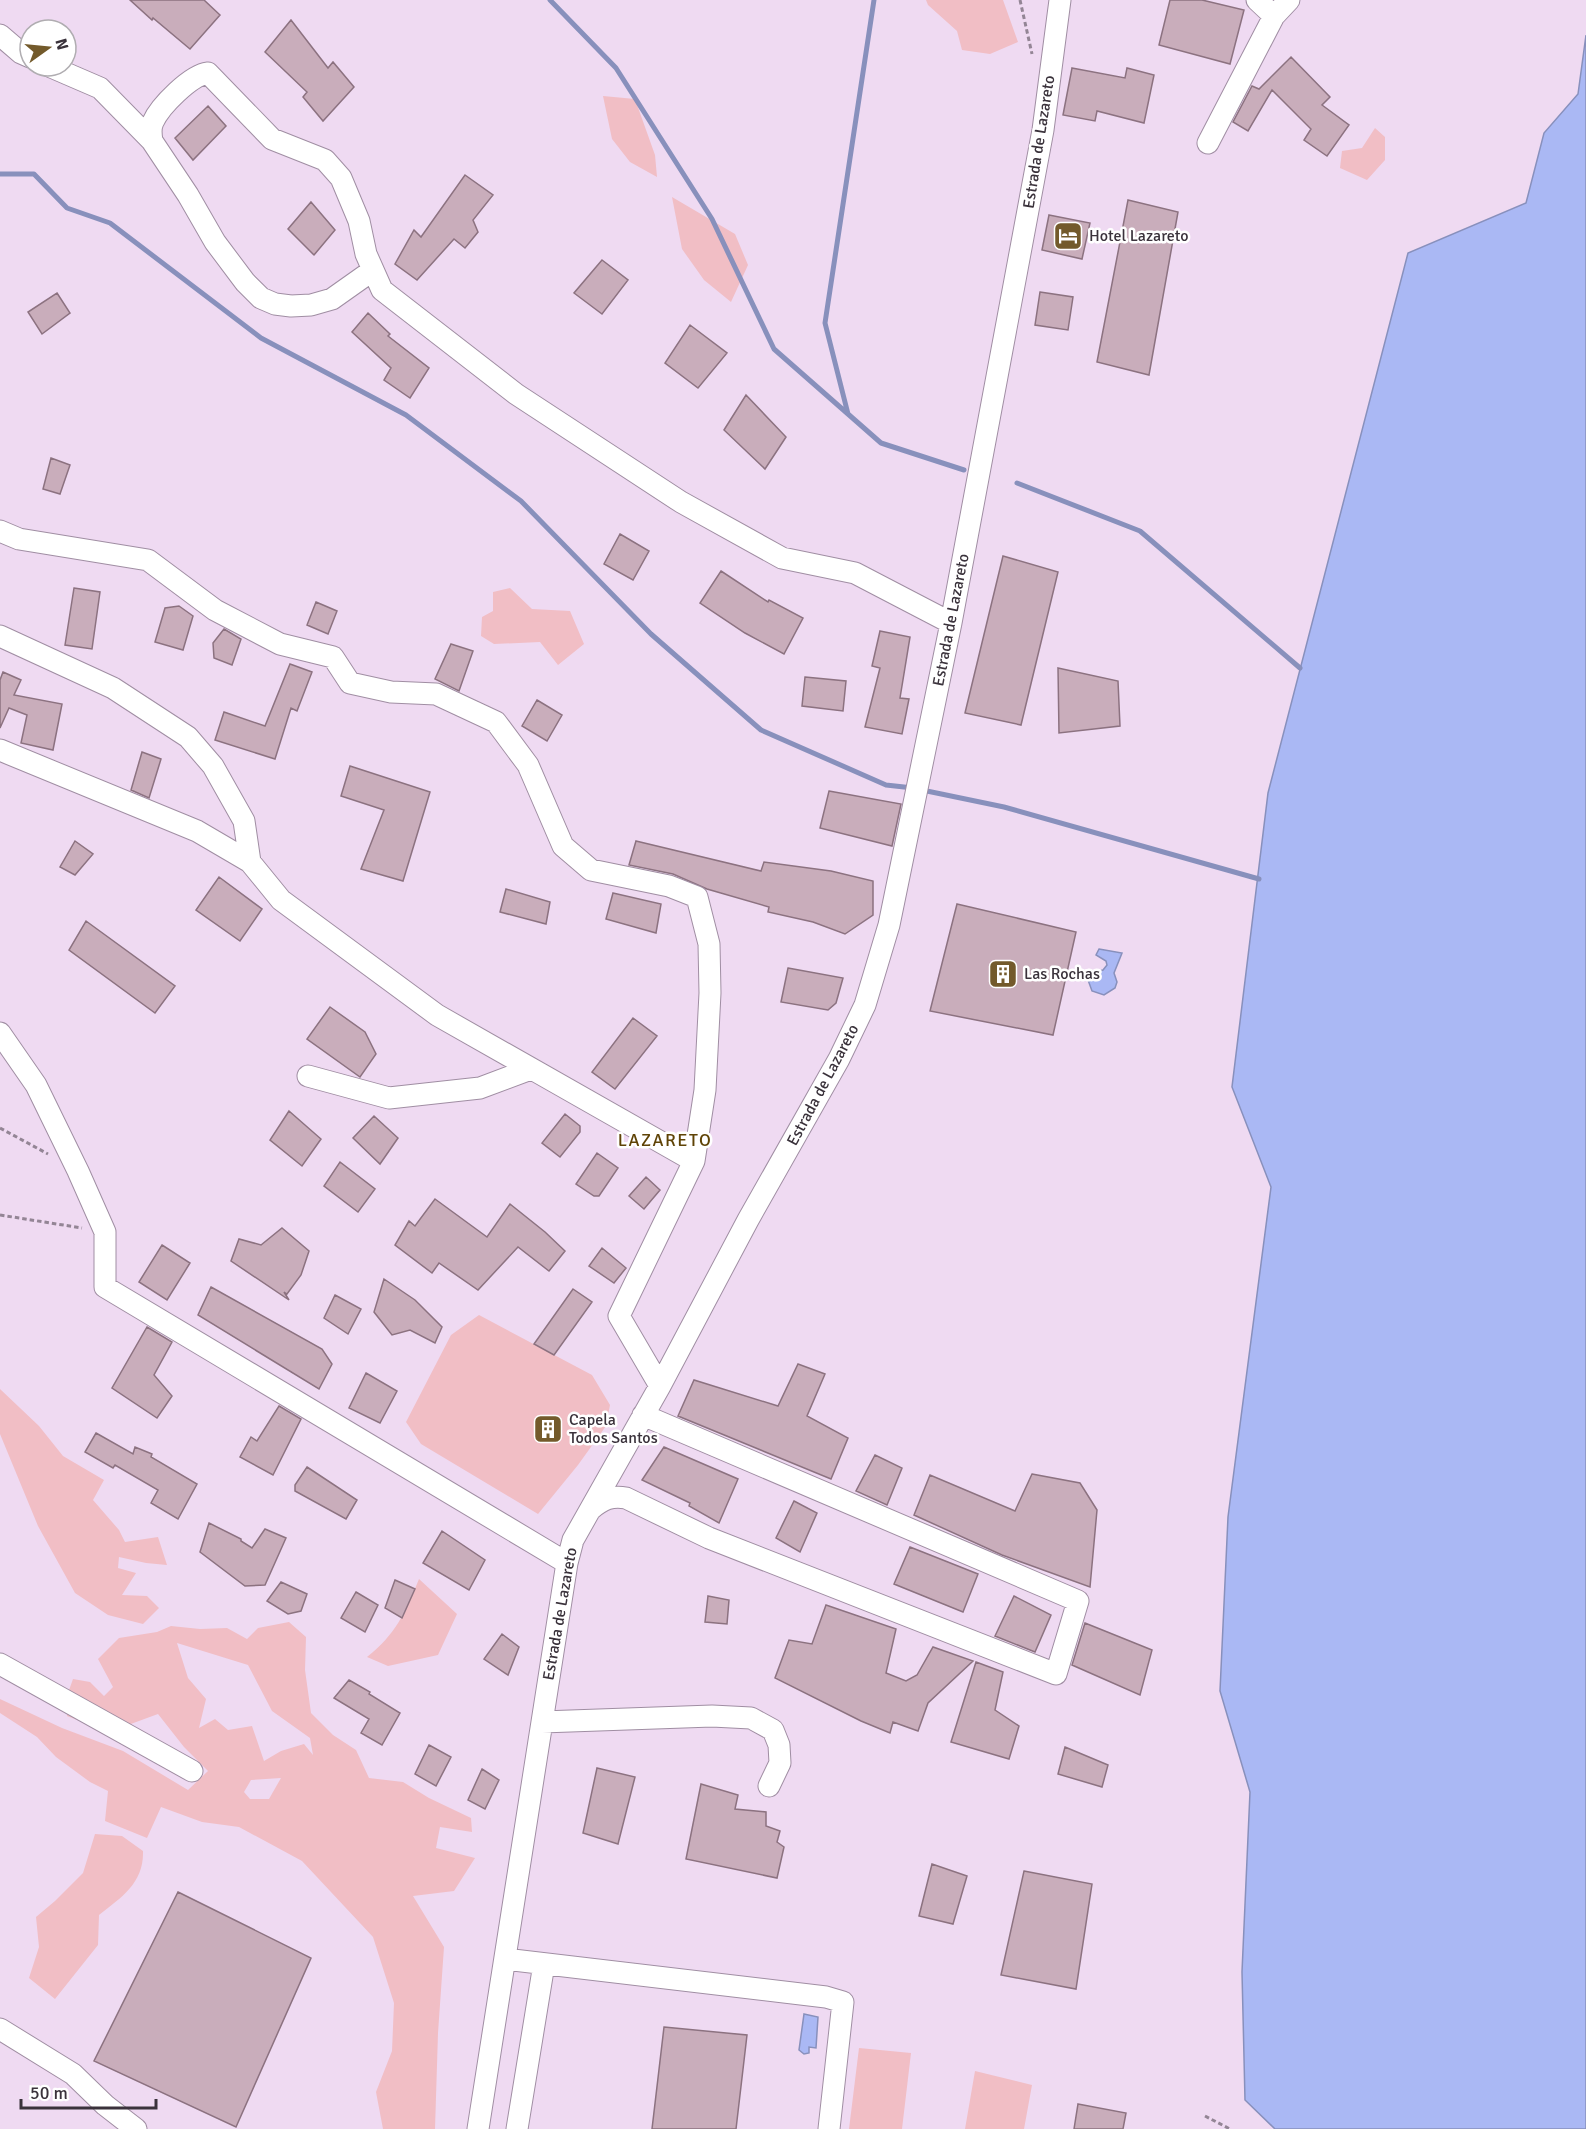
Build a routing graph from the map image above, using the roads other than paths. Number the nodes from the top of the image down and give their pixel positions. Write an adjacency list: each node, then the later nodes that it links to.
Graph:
1 (1060, 0): 12 (street, Estrada de Lazareto)
2 (1257, 0): 4 (street)
3 (1289, 0): 4 (street)
4 (1274, 16): 9 (street)
5 (0, 35): 6 (street)
6 (18, 50)
7 (77, 78): 8 (street)
8 (152, 141): 10 (street); 10 (street)
9 (1208, 143)
10 (373, 270): 12 (street)
11 (0, 531): 19 (street)
12 (951, 623): 20 (street, Estrada de Lazareto)
13 (0, 636): 15 (street)
14 (0, 750): 15 (street)
15 (250, 862): 17 (street)
16 (0, 1033): 23 (street)
17 (531, 1069): 18 (street); 19 (street)
18 (308, 1076)
19 (694, 1161): 20 (street)
20 (660, 1386): 21 (street, Estrada de Lazareto)
21 (643, 1415): 22 (street, Estrada de Lazareto); 22 (street)
22 (591, 1509): 23 (street, Estrada de Lazareto)
23 (567, 1563): 25 (street, Estrada de Lazareto)
24 (0, 1664): 26 (street)
25 (542, 1722): 27 (street); 28 (street, Estrada de Lazareto)
26 (192, 1771)
27 (769, 1786)
28 (505, 1959): 29 (street); 32 (street, Estrada de Lazareto)
29 (544, 1964): 33 (street); 34 (street)
30 (0, 2029): 31 (street)
31 (136, 2129)
32 (478, 2129)
33 (517, 2129)
34 (829, 2129)

